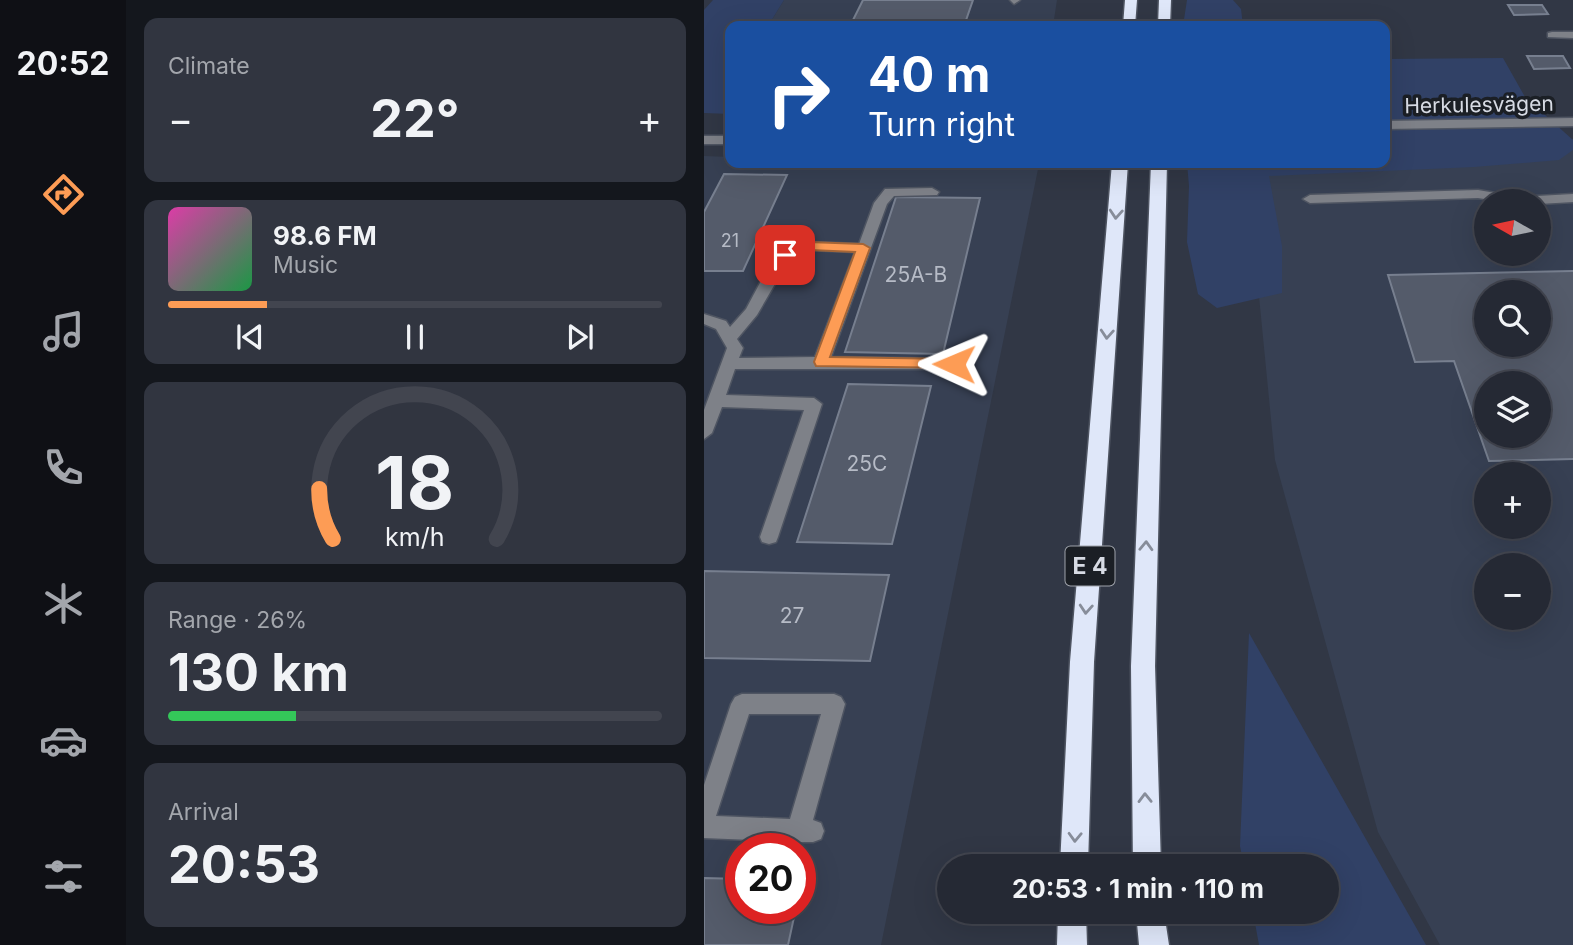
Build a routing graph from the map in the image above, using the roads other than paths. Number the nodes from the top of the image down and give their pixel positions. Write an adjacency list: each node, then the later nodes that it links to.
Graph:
1 (1131, 0): 3 (highway)
2 (1165, 0): 4 (highway)
3 (1129, 21)
4 (1164, 21)
5 (1552, 35): 6 (street)
6 (1574, 35)
7 (1574, 122): 8 (street, Herkulesvägen)
8 (1390, 125)
9 (704, 140): 10 (street)
10 (725, 140)
11 (1120, 168): 29 (highway, E 4, one-way to 29)
12 (1159, 168): 30 (highway, E 4, one-way to 12)
13 (932, 192): 18 (street)
14 (1474, 194): 16 (street)
15 (1574, 198): 17 (street)
16 (1310, 199)
17 (1551, 199)
18 (863, 248): 20 (street); 21 (street)
19 (704, 319): 20 (street)
20 (729, 339): 22 (street)
21 (821, 362): 22 (street); 23 (street)
22 (730, 364): 24 (street)
23 (954, 364)
24 (717, 401): 25 (street); 26 (street)
25 (704, 433)
26 (769, 537)
27 (704, 819): 28 (street)
28 (704, 827)
29 (1074, 854)
30 (1147, 854)
31 (1072, 924): 34 (highway)
32 (1147, 924): 35 (highway)
33 (1150, 924): 36 (highway)
34 (1072, 945)
35 (1146, 945)
36 (1154, 945)

